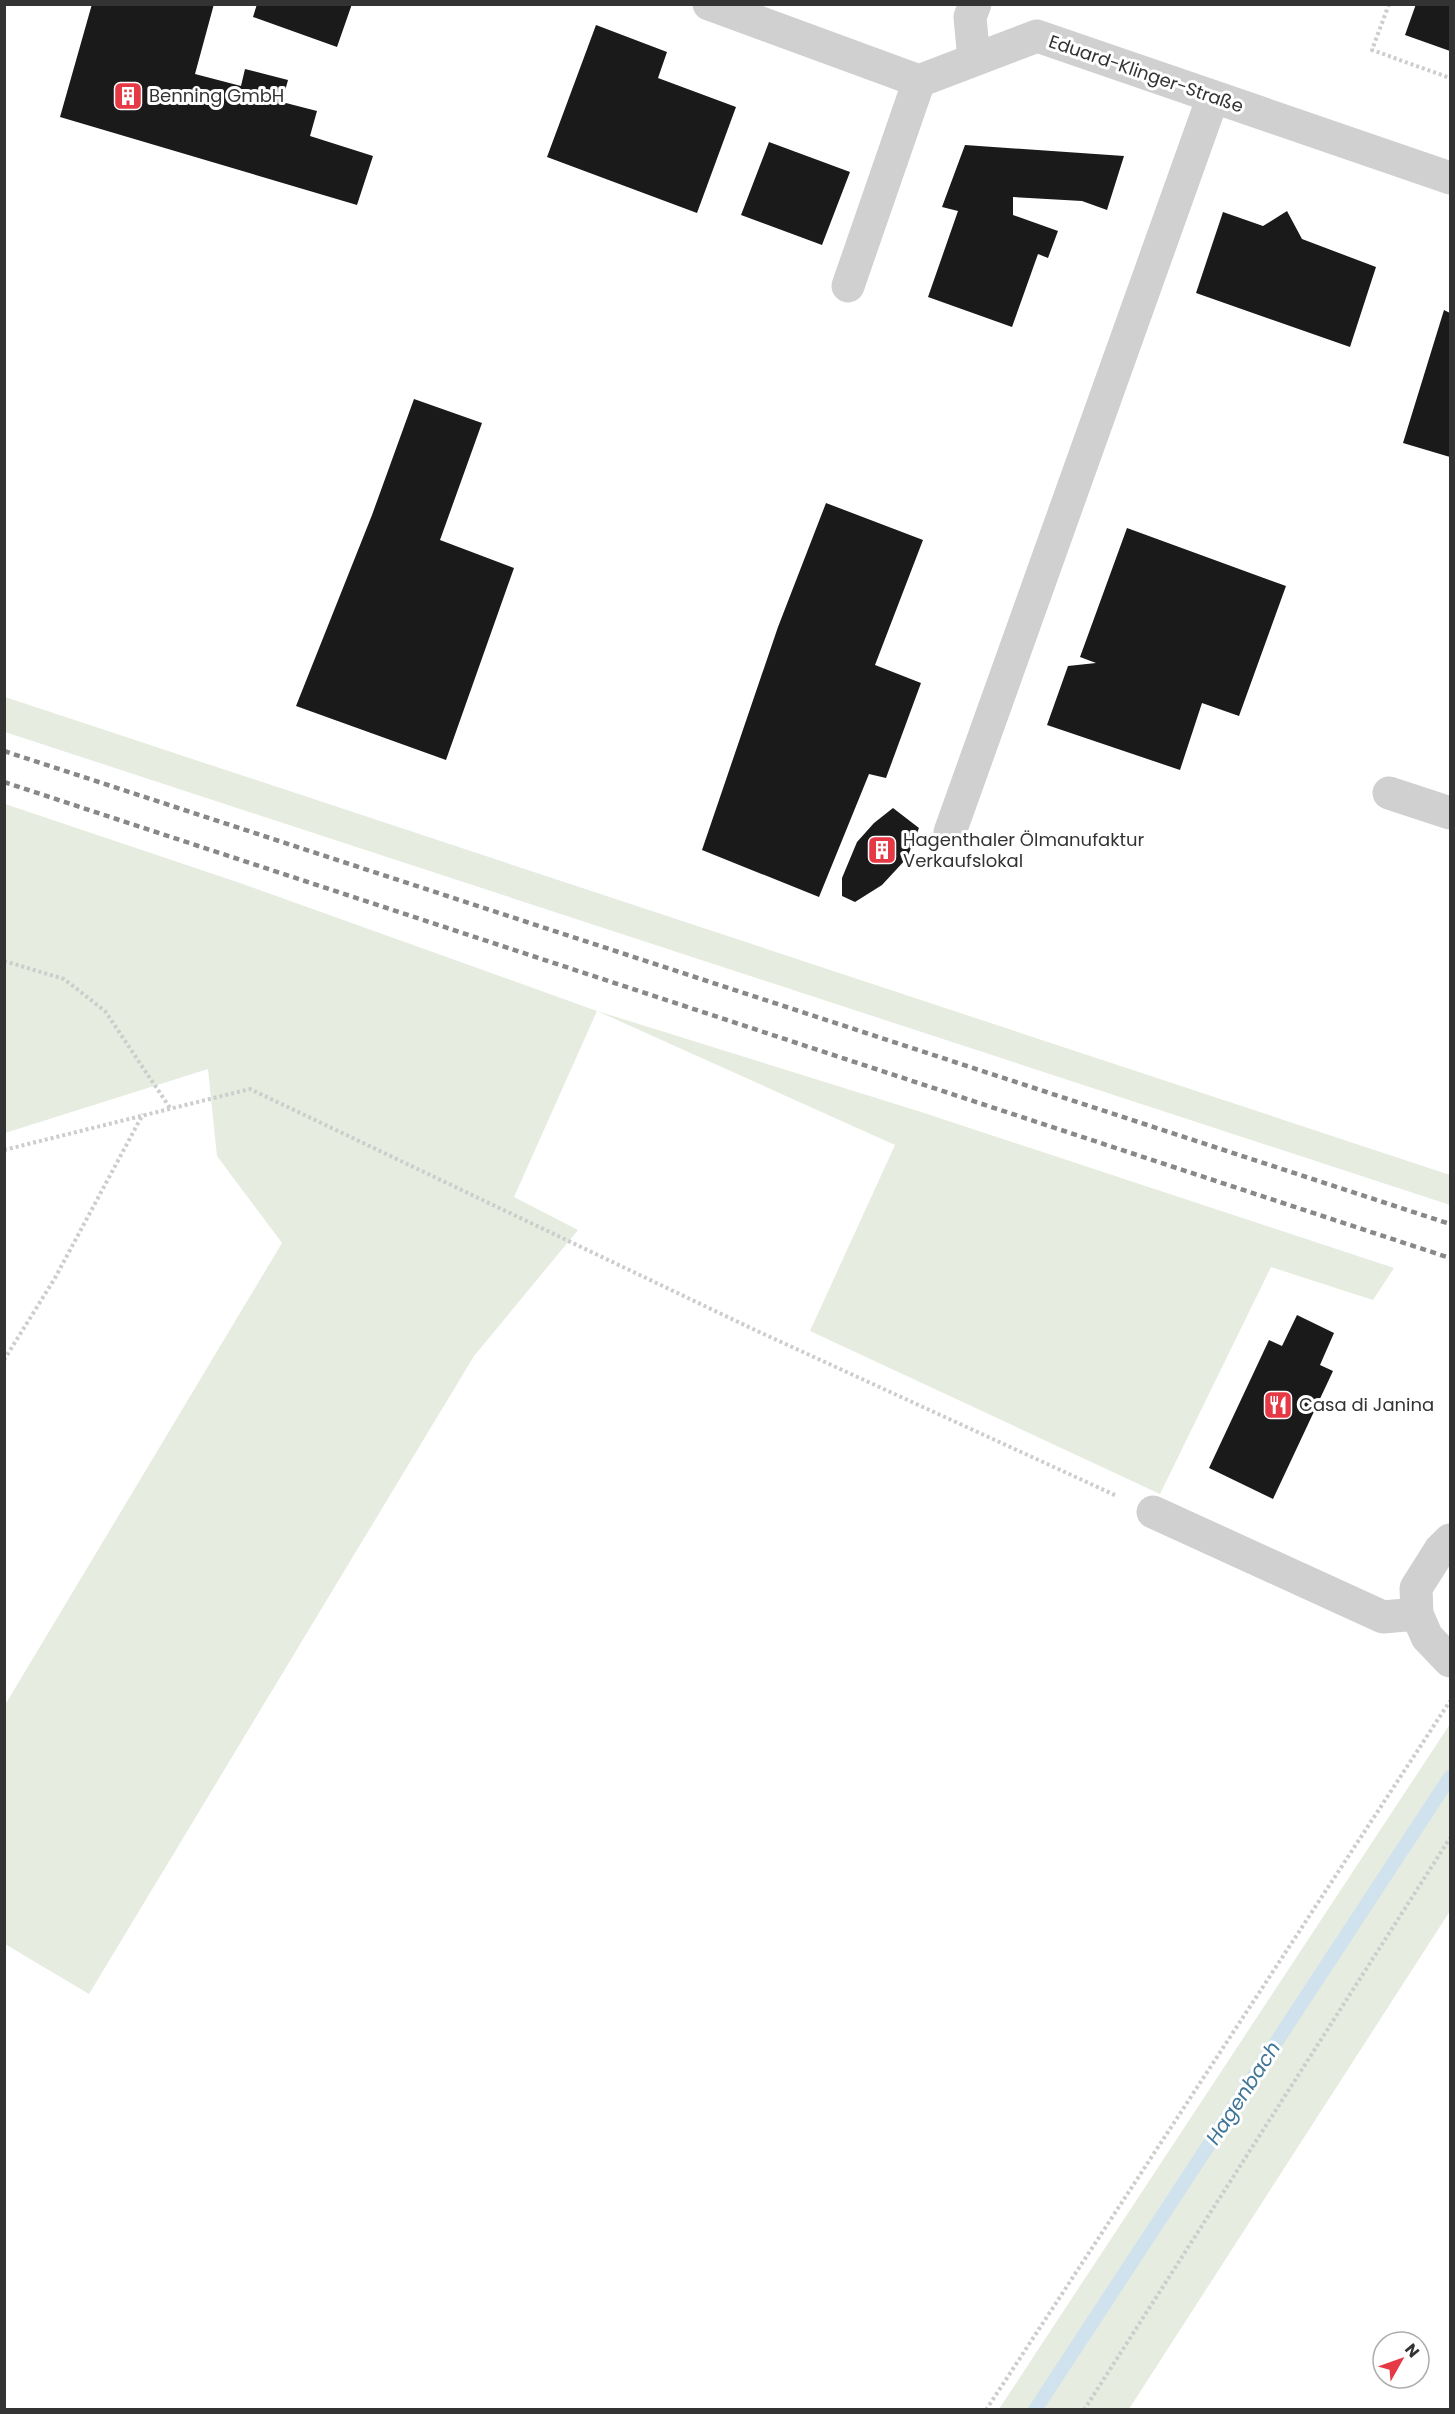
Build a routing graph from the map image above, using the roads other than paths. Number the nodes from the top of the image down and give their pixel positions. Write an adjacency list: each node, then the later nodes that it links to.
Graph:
1 (709, 4): 4 (street)
2 (975, 4): 3 (street)
3 (974, 60): 4 (street, Eduard-Klinger-Straße); 5 (street, Eduard-Klinger-Straße)
4 (919, 81): 7 (street)
5 (1213, 97): 6 (street, Eduard-Klinger-Straße); 10 (street)
6 (1450, 178)
7 (848, 286)
8 (1389, 794): 9 (street)
9 (1450, 813)
10 (950, 832)
11 (1153, 1512): 13 (street)
12 (1450, 1540): 13 (street)
13 (1417, 1614): 14 (street)
14 (1450, 1661)

